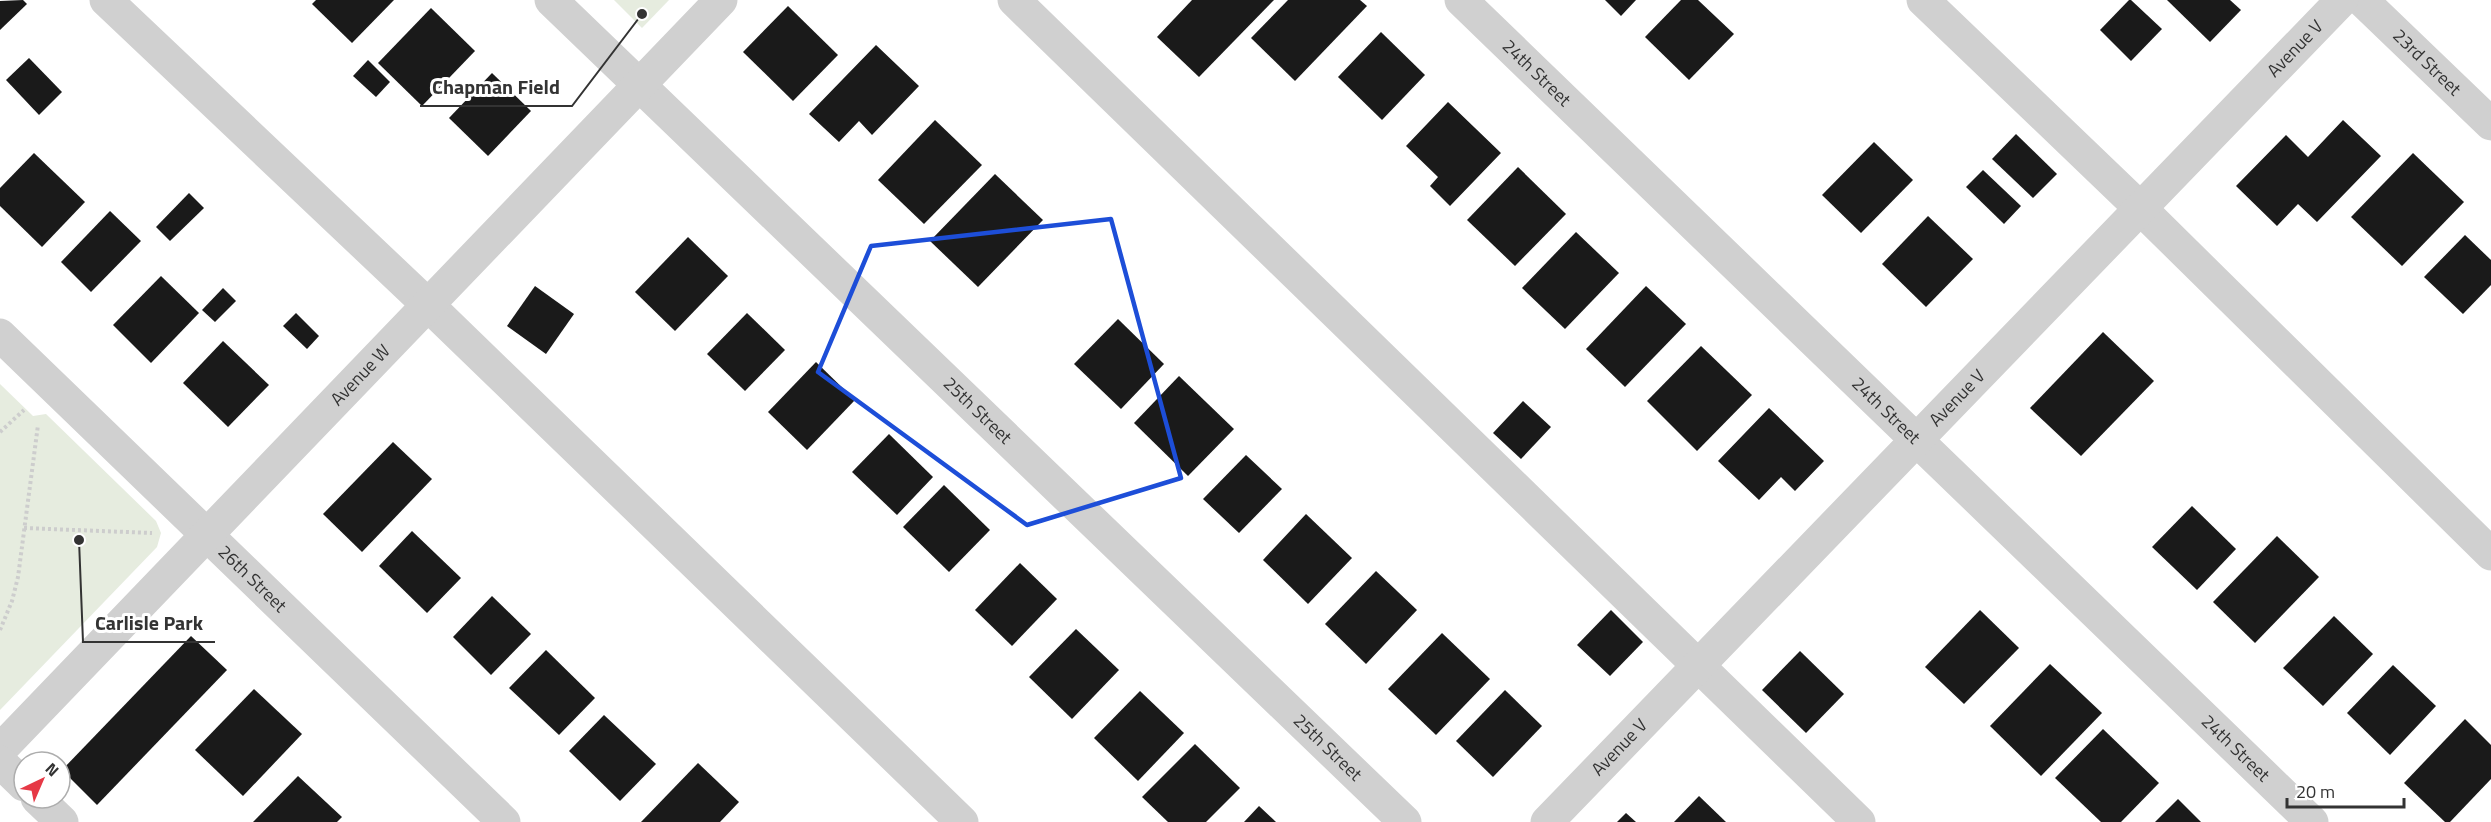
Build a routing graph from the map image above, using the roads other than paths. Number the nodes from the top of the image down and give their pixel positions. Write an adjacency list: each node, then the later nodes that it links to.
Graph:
1 (106, 0): 12 (street)
2 (551, 0): 9 (street, 25th Street)
3 (721, 0): 9 (street, Avenue W)
4 (1014, 0): 17 (street)
5 (1461, 0): 14 (street, 24th Street)
6 (1923, 0): 11 (street)
7 (2342, 0): 11 (street, Avenue V)
8 (2362, 0): 10 (street, 23rd Street)
9 (640, 85): 12 (street, Avenue W); 25 (street, 25th Street)
10 (2491, 124)
11 (2140, 208): 14 (street, Avenue V); 16 (street)
12 (428, 304): 15 (street, Avenue W); 24 (street)
13 (0, 335): 15 (street, 26th Street)
14 (1916, 440): 17 (street, Avenue V); 28 (street, 24th Street)
15 (207, 535): 18 (street, Avenue W); 23 (street, 26th Street)
16 (2491, 554)
17 (1698, 666): 26 (street, Avenue V); 27 (street)
18 (0, 750)
19 (0, 762): 20 (street)
20 (12, 774)
21 (50, 810): 22 (street)
22 (62, 822)
23 (504, 822)
24 (962, 822)
25 (1406, 822)
26 (1546, 822)
27 (1859, 822)
28 (2312, 822)

